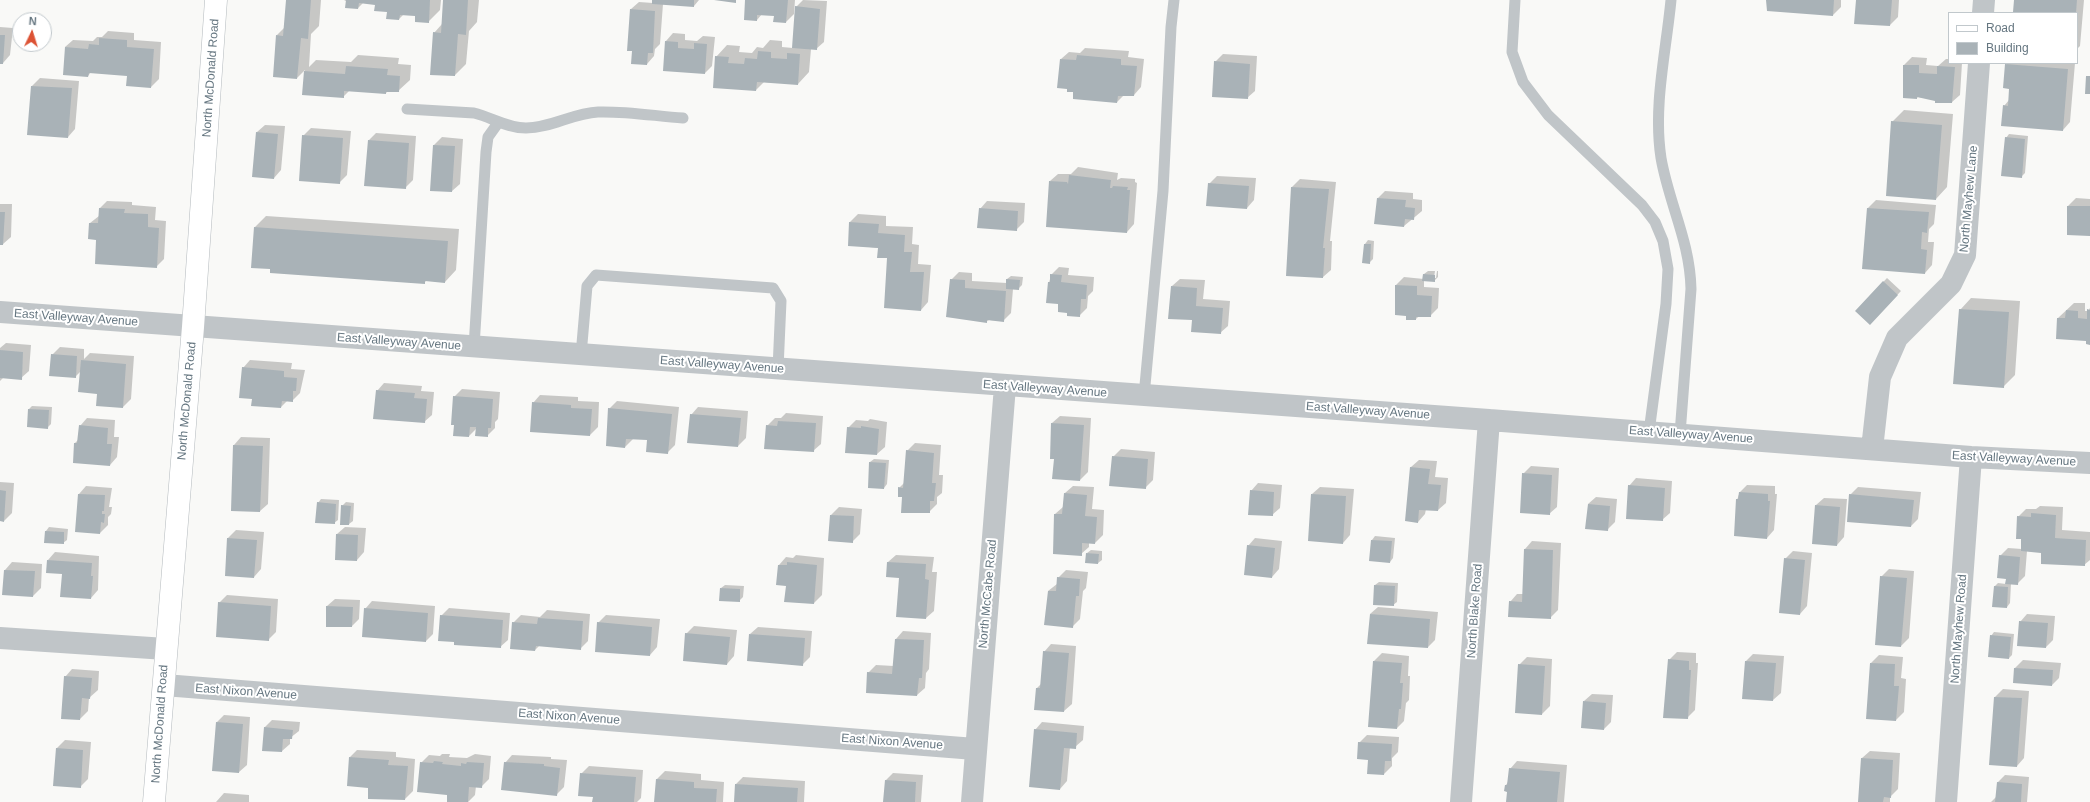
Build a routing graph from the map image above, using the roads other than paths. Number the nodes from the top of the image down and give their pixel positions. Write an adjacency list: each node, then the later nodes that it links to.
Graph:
1 (216, 0): 12 (street, North McDonald Road)
2 (1174, 0): 17 (lane)
3 (1515, 0): 19 (lane)
4 (1672, 0): 20 (lane)
5 (1984, 0): 6 (street)
6 (1983, 12)
7 (1979, 64): 21 (street, North Mayhew Lane)
8 (407, 109): 10 (lane)
9 (683, 118): 10 (lane)
10 (498, 123): 13 (lane)
11 (0, 312): 12 (street, East Valleyway Avenue)
12 (193, 327): 13 (street, East Valleyway Avenue); 25 (street, North McDonald Road)
13 (474, 347): 14 (street, East Valleyway Avenue)
14 (581, 355): 15 (street, East Valleyway Avenue); 15 (lane)
15 (778, 369): 16 (street, East Valleyway Avenue)
16 (1005, 386): 17 (street, East Valleyway Avenue); 27 (street, North McCabe Road)
17 (1144, 396): 18 (street, East Valleyway Avenue)
18 (1489, 420): 19 (street, East Valleyway Avenue); 30 (street, North Blake Road)
19 (1649, 432): 20 (street, East Valleyway Avenue)
20 (1680, 434): 21 (street, East Valleyway Avenue)
21 (1872, 449): 22 (street, East Valleyway Avenue)
22 (1971, 457): 23 (street, East Valleyway Avenue); 31 (street, North Mayhew Road)
23 (2090, 463)
24 (0, 638): 25 (street)
25 (166, 649): 26 (street, North McDonald Road)
26 (164, 685): 27 (street, East Nixon Avenue); 28 (street, North McDonald Road)
27 (975, 749): 29 (street, North McCabe Road)
28 (154, 802)
29 (972, 802)
30 (1461, 802)
31 (1946, 802)

